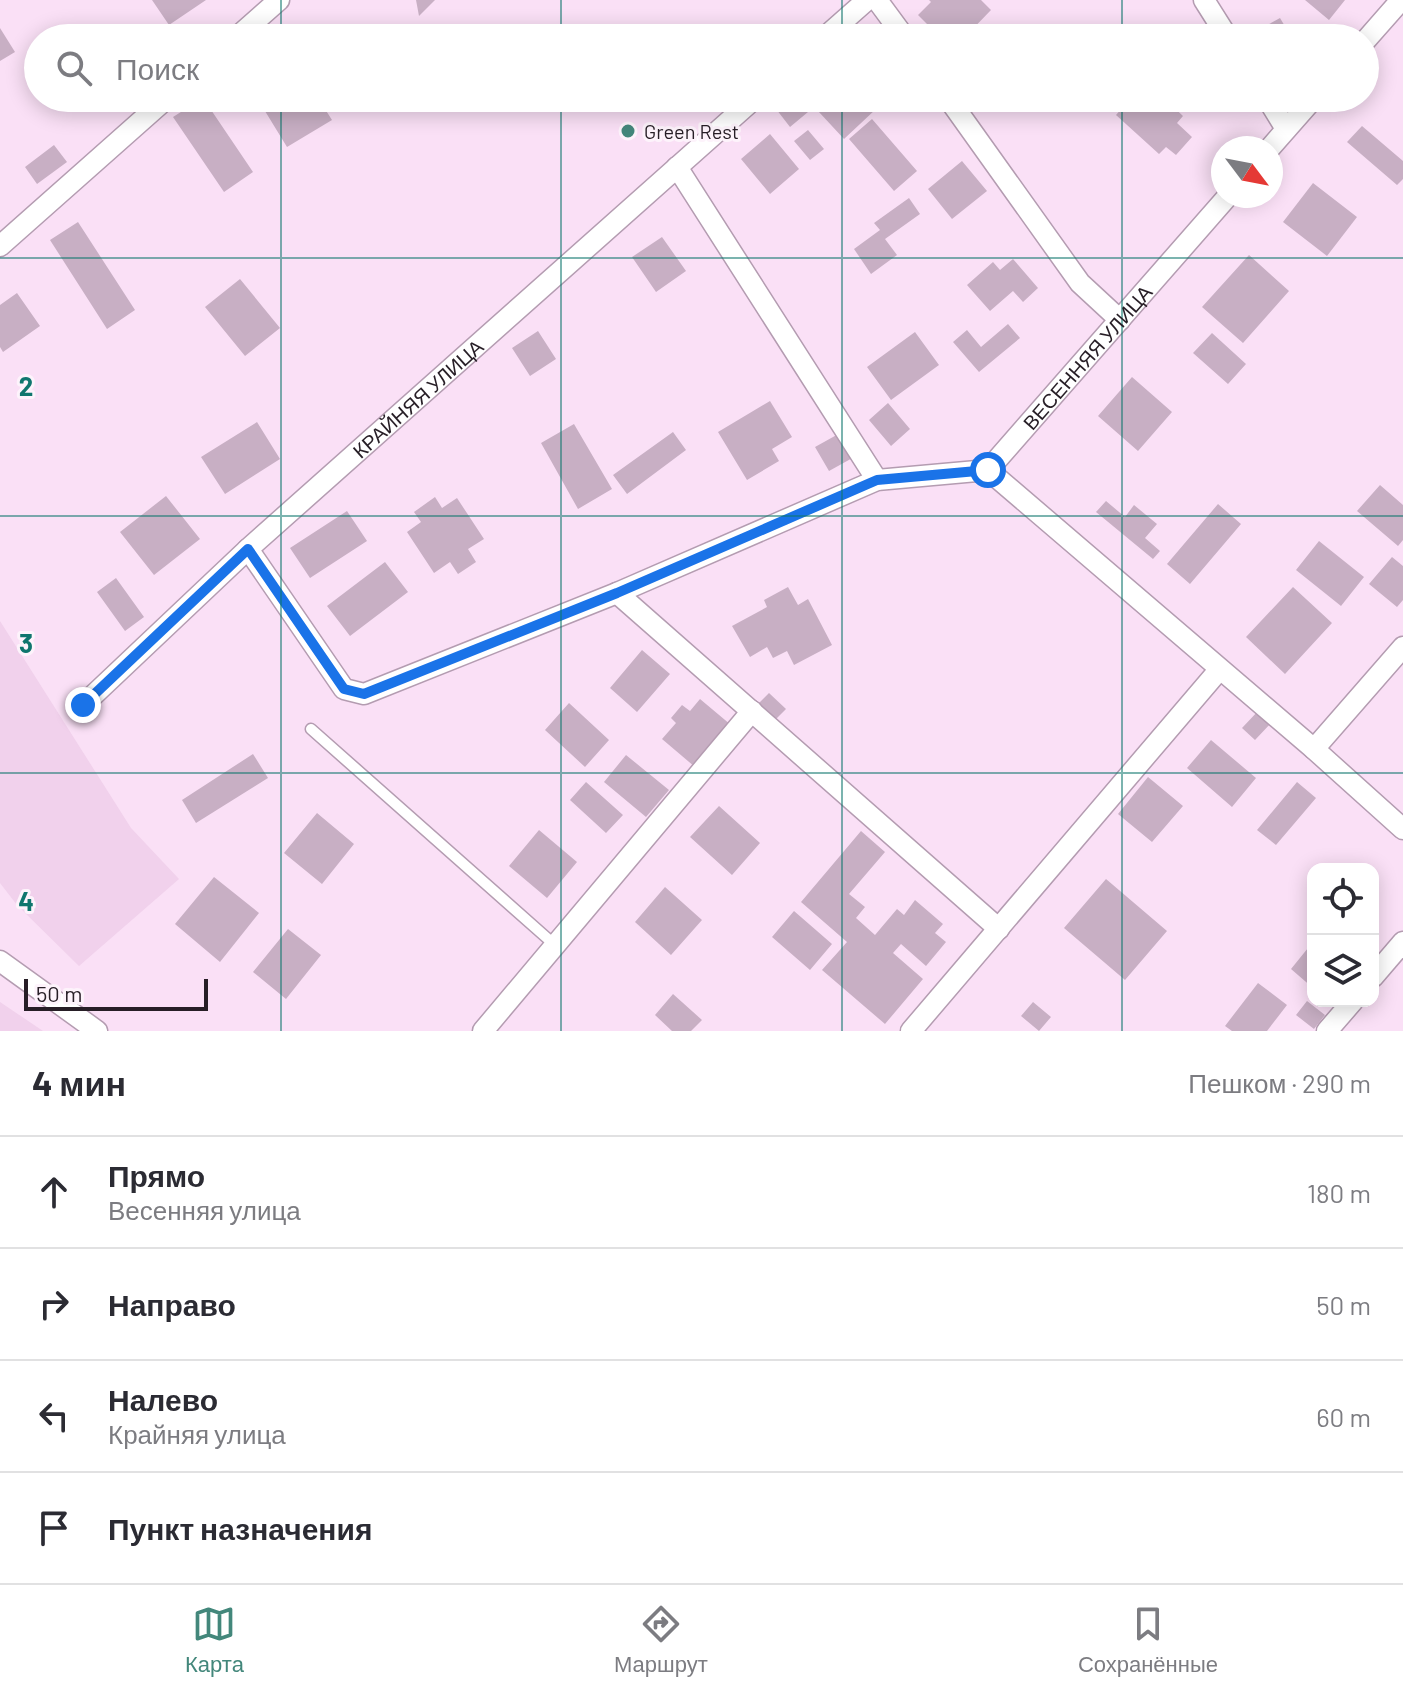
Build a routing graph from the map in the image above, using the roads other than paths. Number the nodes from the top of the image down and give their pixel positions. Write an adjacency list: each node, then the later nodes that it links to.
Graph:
1 (279, 0): 6 (street)
2 (867, 0): 7 (street)
3 (877, 0): 8 (street)
4 (1204, 0): 9 (street)
5 (1401, 0): 10 (street)
6 (252, 24)
7 (840, 24)
8 (895, 24)
9 (1219, 24)
10 (1379, 25)
11 (151, 112): 20 (street)
12 (739, 112): 18 (street, КРАЙНЯЯ УЛИЦА)
13 (958, 112): 21 (street)
14 (1276, 112): 16 (street)
15 (1301, 112): 16 (street)
16 (1286, 129): 17 (street)
17 (1280, 136)
18 (677, 167): 23 (street); 24 (street, КРАЙНЯЯ УЛИЦА)
19 (1218, 208): 21 (street, ВЕСЕННЯЯ УЛИЦА)
20 (0, 246)
21 (1120, 320): 22 (street, ВЕСЕННЯЯ УЛИЦА)
22 (988, 470): 23 (street); 27 (street)
23 (877, 480): 25 (street)
24 (248, 549): 25 (street); 28 (street, КРАЙНЯЯ УЛИЦА)
25 (617, 593): 29 (street)
26 (1403, 647): 31 (street)
27 (1219, 670): 31 (street); 33 (street)
28 (83, 705)
29 (752, 711): 33 (street); 35 (street)
30 (311, 729): 35 (lane)
31 (1314, 749): 32 (street)
32 (1403, 829)
33 (999, 929): 41 (street)
34 (1403, 942): 37 (street)
35 (556, 946): 40 (street)
36 (0, 961): 39 (street)
37 (1379, 970)
38 (1348, 1007): 42 (street)
39 (97, 1031)
40 (483, 1031)
41 (911, 1031)
42 (1327, 1031)

